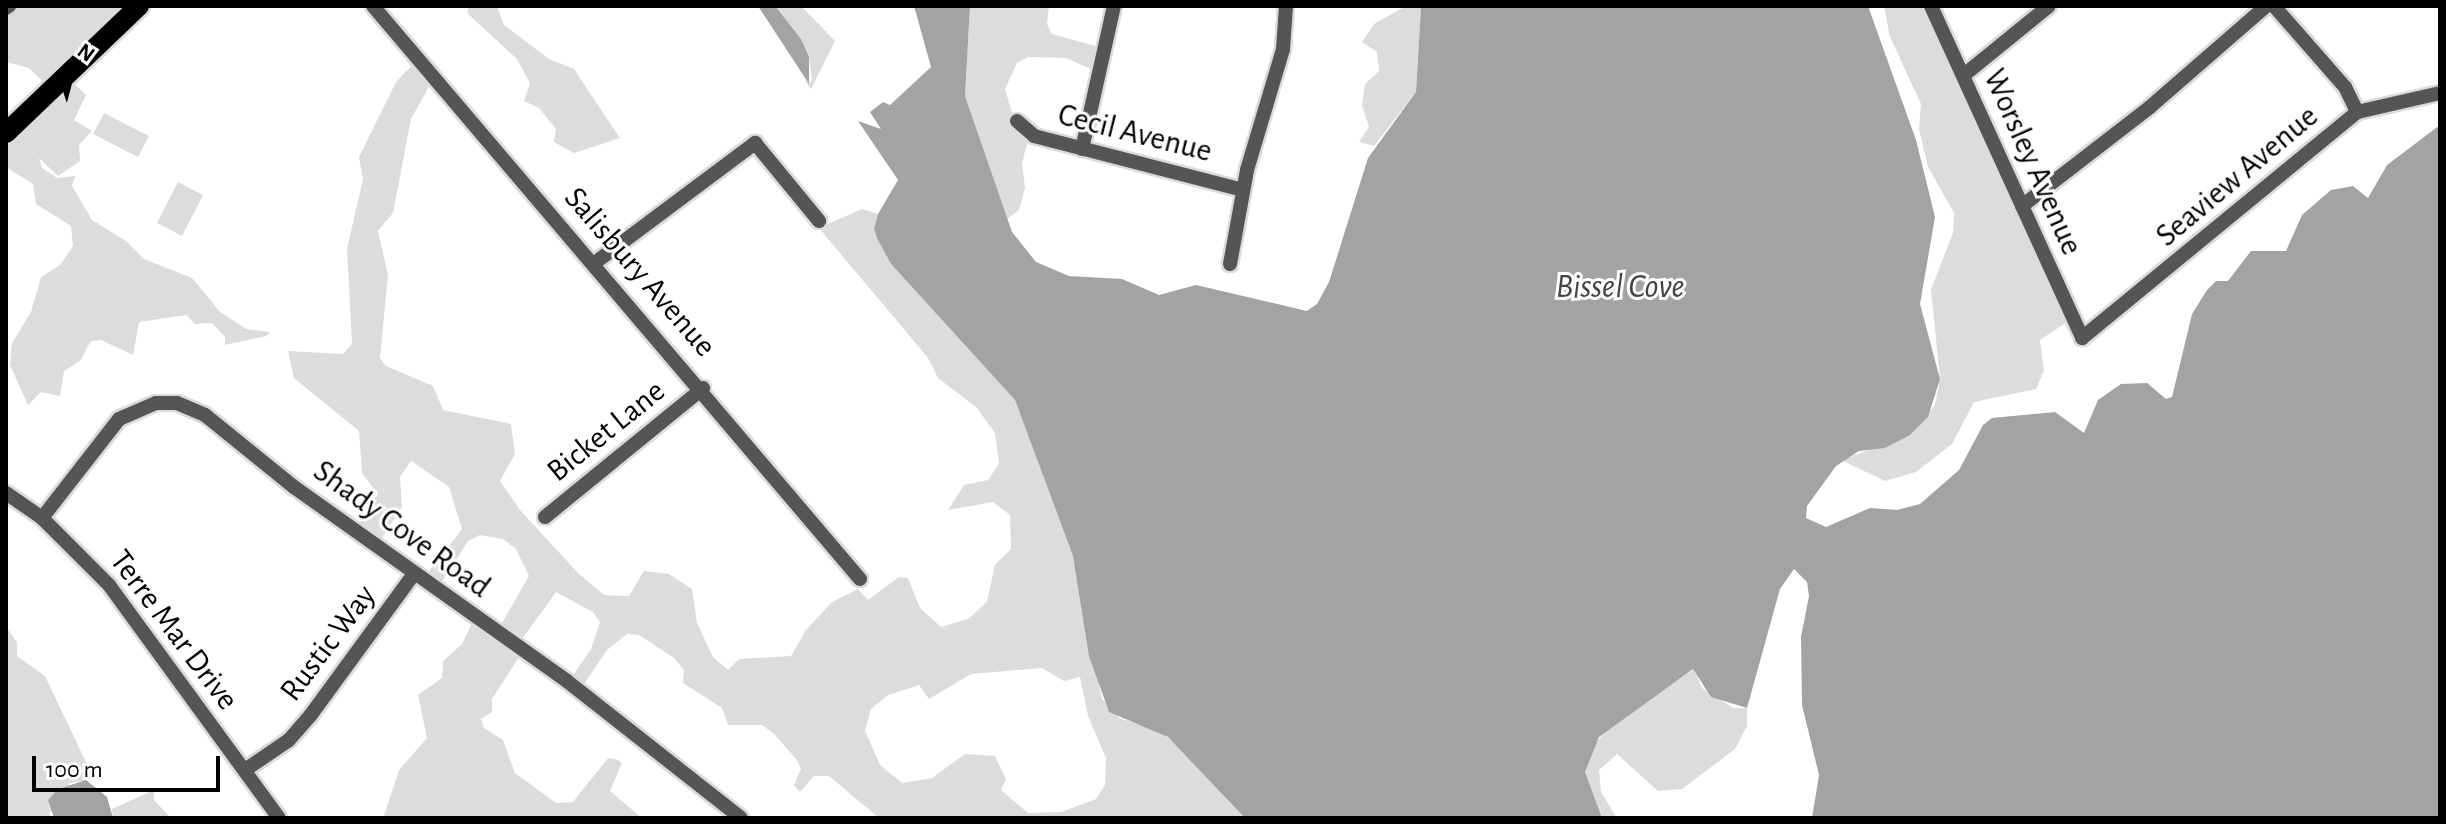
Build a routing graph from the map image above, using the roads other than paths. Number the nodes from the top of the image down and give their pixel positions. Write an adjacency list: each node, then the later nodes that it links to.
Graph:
1 (139, 6): 13 (main road)
2 (373, 6): 18 (street, Salisbury Avenue)
3 (1114, 6): 14 (street)
4 (1286, 6): 15 (street)
5 (1931, 6): 9 (street, Worsley Avenue)
6 (2049, 6): 9 (street)
7 (2266, 6): 16 (street)
8 (2274, 6): 11 (street)
9 (1964, 75): 16 (street, Worsley Avenue)
10 (2440, 93): 11 (street, Seaview Avenue)
11 (2357, 112): 20 (street, Seaview Avenue)
12 (1017, 121): 14 (street, Cecil Avenue)
13 (6, 133)
14 (1082, 149): 15 (street, Cecil Avenue)
15 (1243, 190): 19 (street)
16 (2022, 206): 20 (street, Worsley Avenue)
17 (819, 221): 18 (street)
18 (596, 262): 21 (street, Salisbury Avenue)
19 (1230, 264)
20 (2085, 336)
21 (703, 388): 23 (street, Bicket Lane); 26 (street, Salisbury Avenue)
22 (6, 493): 24 (street, Terre Mar Drive)
23 (545, 517)
24 (42, 518): 25 (street, Shady Cove Road); 27 (street, Terre Mar Drive)
25 (414, 574): 27 (street, Rustic Way); 29 (street, Shady Cove Road)
26 (860, 579)
27 (245, 770): 28 (street, Terre Mar Drive)
28 (279, 818)
29 (741, 818)

